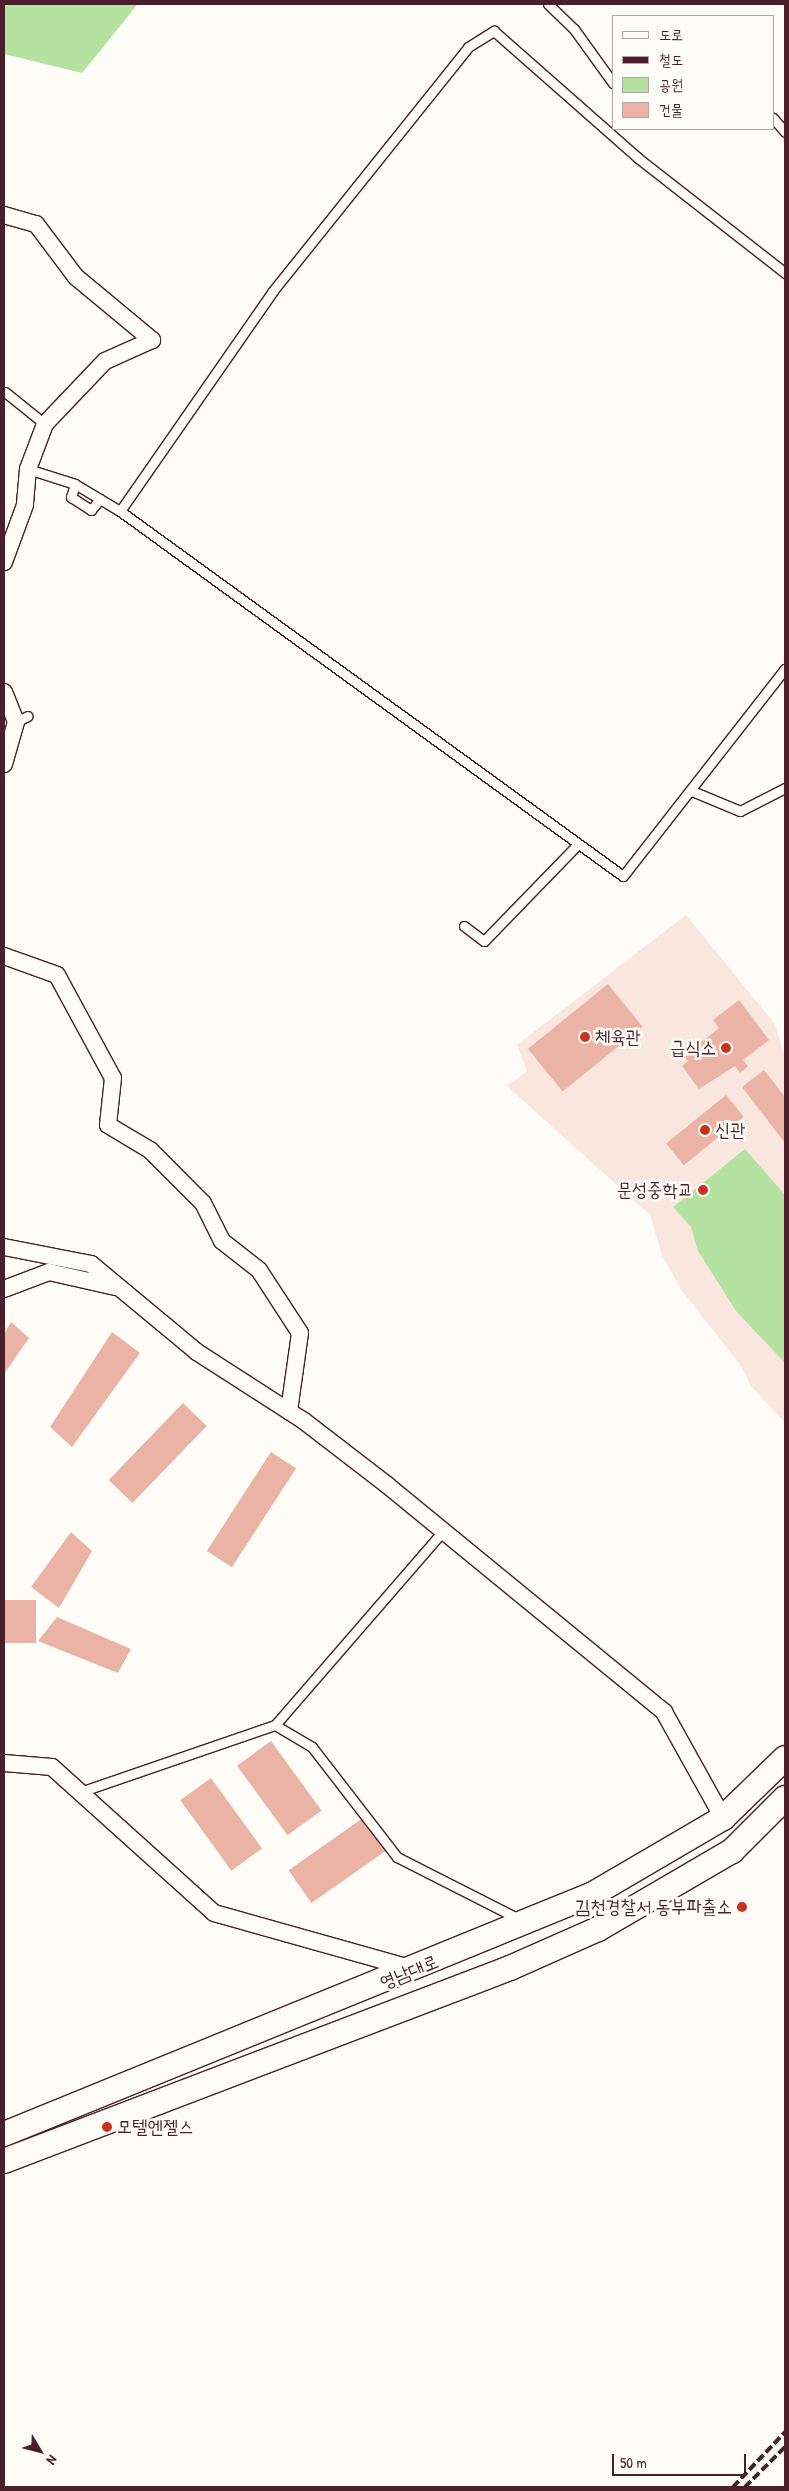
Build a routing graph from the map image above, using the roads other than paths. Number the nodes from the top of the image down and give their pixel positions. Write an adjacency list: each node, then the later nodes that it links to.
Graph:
1 (548, 4): 2 (lane)
2 (612, 81)
3 (774, 119): 4 (lane)
4 (785, 132)
5 (4, 215): 8 (street)
6 (785, 273): 12 (lane)
7 (5, 392): 8 (lane)
8 (45, 424): 9 (street)
9 (28, 469): 10 (lane); 13 (street)
10 (75, 484): 11 (lane); 11 (lane)
11 (100, 499): 12 (lane)
12 (120, 511): 19 (lane)
13 (4, 562)
14 (785, 669): 18 (lane)
15 (4, 692): 16 (street)
16 (4, 764)
17 (785, 788): 18 (lane)
18 (692, 791): 19 (lane)
19 (577, 845): 20 (lane)
20 (464, 926)
21 (4, 956): 25 (street)
22 (4, 1247): 23 (street)
23 (119, 1288): 24 (street); 25 (street)
24 (4, 1289)
25 (289, 1411): 26 (street)
26 (443, 1531): 27 (lane); 32 (street)
27 (275, 1725): 30 (lane); 33 (lane)
28 (785, 1758): 32 (main road, 영남대로)
29 (4, 1763): 30 (street)
30 (80, 1792): 34 (street)
31 (785, 1798): 36 (main road, 영남대로)
32 (724, 1818): 33 (main road, 영남대로)
33 (528, 1923): 34 (main road, 영남대로)
34 (415, 1969): 35 (main road, 영남대로)
35 (4, 2134)
36 (4, 2161)

